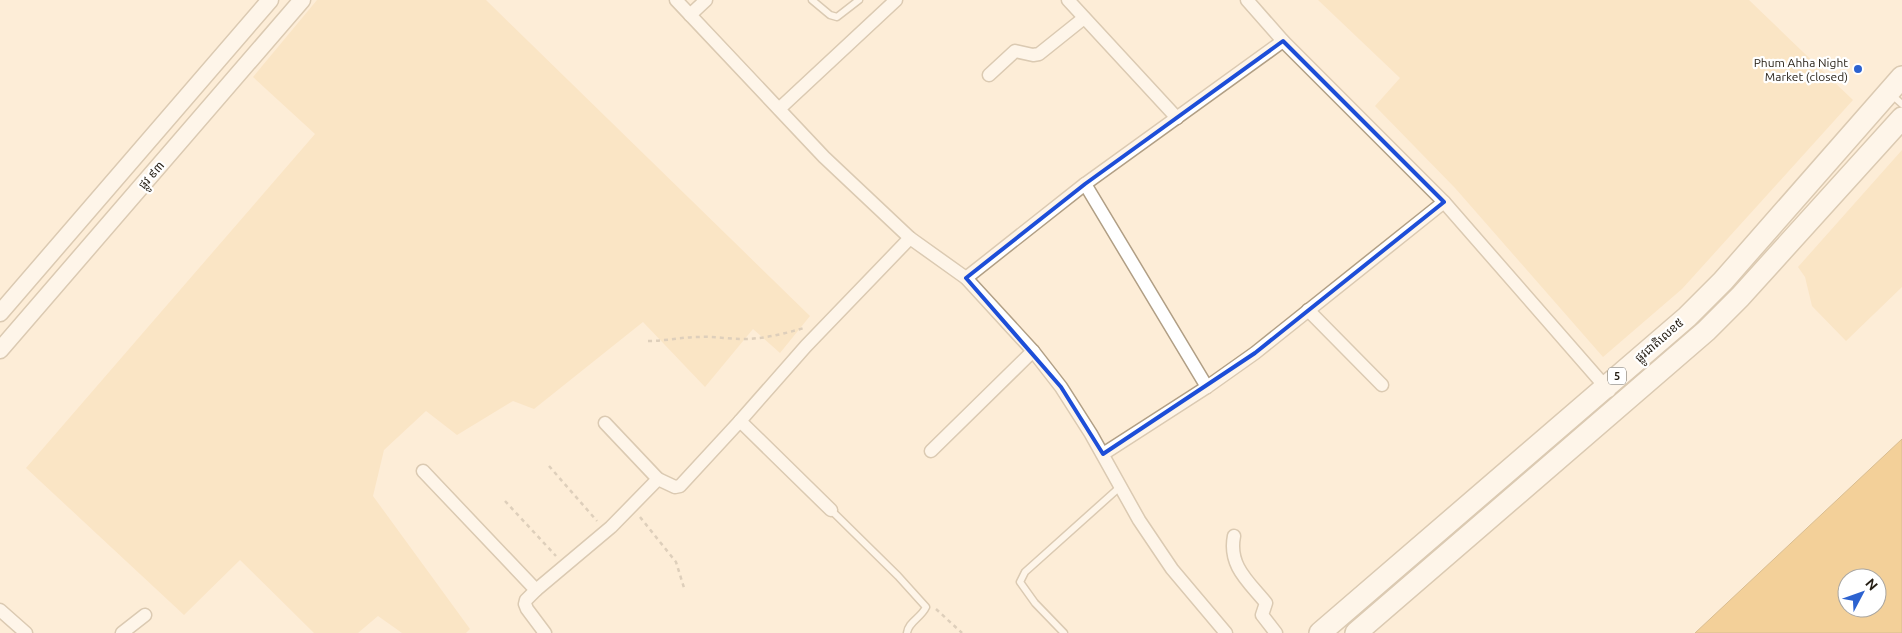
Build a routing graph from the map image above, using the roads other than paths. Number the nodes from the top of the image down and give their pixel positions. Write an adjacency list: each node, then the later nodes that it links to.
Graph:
1 (270, 0): 22 (street, ផ្លូវ ៩៣)
2 (302, 0): 23 (street, ផ្លូវ ៩៣)
3 (676, 0): 10 (street)
4 (706, 0): 10 (street)
5 (812, 0): 6 (lane)
6 (859, 0)
7 (1068, 0): 11 (street)
8 (1247, 0): 12 (street)
9 (893, 1): 15 (street)
10 (690, 15): 15 (street)
11 (1084, 18): 13 (street); 16 (street)
12 (1283, 41): 16 (street); 18 (street)
13 (988, 75)
14 (1900, 105): 27 (highway, ផ្លូវជាតិលេខ៥ / 5); 28 (highway, ផ្លូវជាតិលេខ៥ / 5)
15 (779, 109): 19 (street)
16 (1177, 118): 17 (street)
17 (1085, 184): 20 (street); 26 (street)
18 (1444, 202): 21 (street); 27 (street)
19 (910, 238): 20 (street); 29 (street)
20 (966, 278): 24 (street)
21 (1308, 310): 25 (street); 26 (street)
22 (0, 313)
23 (0, 350)
24 (1033, 351): 31 (street); 32 (street)
25 (1382, 385)
26 (1207, 386): 32 (street)
27 (1606, 387): 28 (street); 48 (highway, ផ្លូវជាតិលេខ៥ / 5)
28 (1620, 404): 49 (highway, ផ្លូវជាតិលេខ៥ / 5)
29 (740, 421): 34 (street); 36 (street)
30 (605, 423): 34 (street)
31 (931, 451)
32 (1103, 454): 35 (street)
33 (423, 471): 38 (street)
34 (658, 479): 38 (street)
35 (1121, 486): 45 (lane); 46 (street)
36 (831, 510): 44 (lane)
37 (1234, 536): 47 (street)
38 (536, 590): 43 (street)
39 (0, 610): 41 (street)
40 (145, 615): 42 (street)
41 (26, 633)
42 (122, 633)
43 (545, 633)
44 (907, 633)
45 (1064, 633)
46 (1226, 633)
47 (1276, 633)
48 (1320, 633)
49 (1356, 633)

